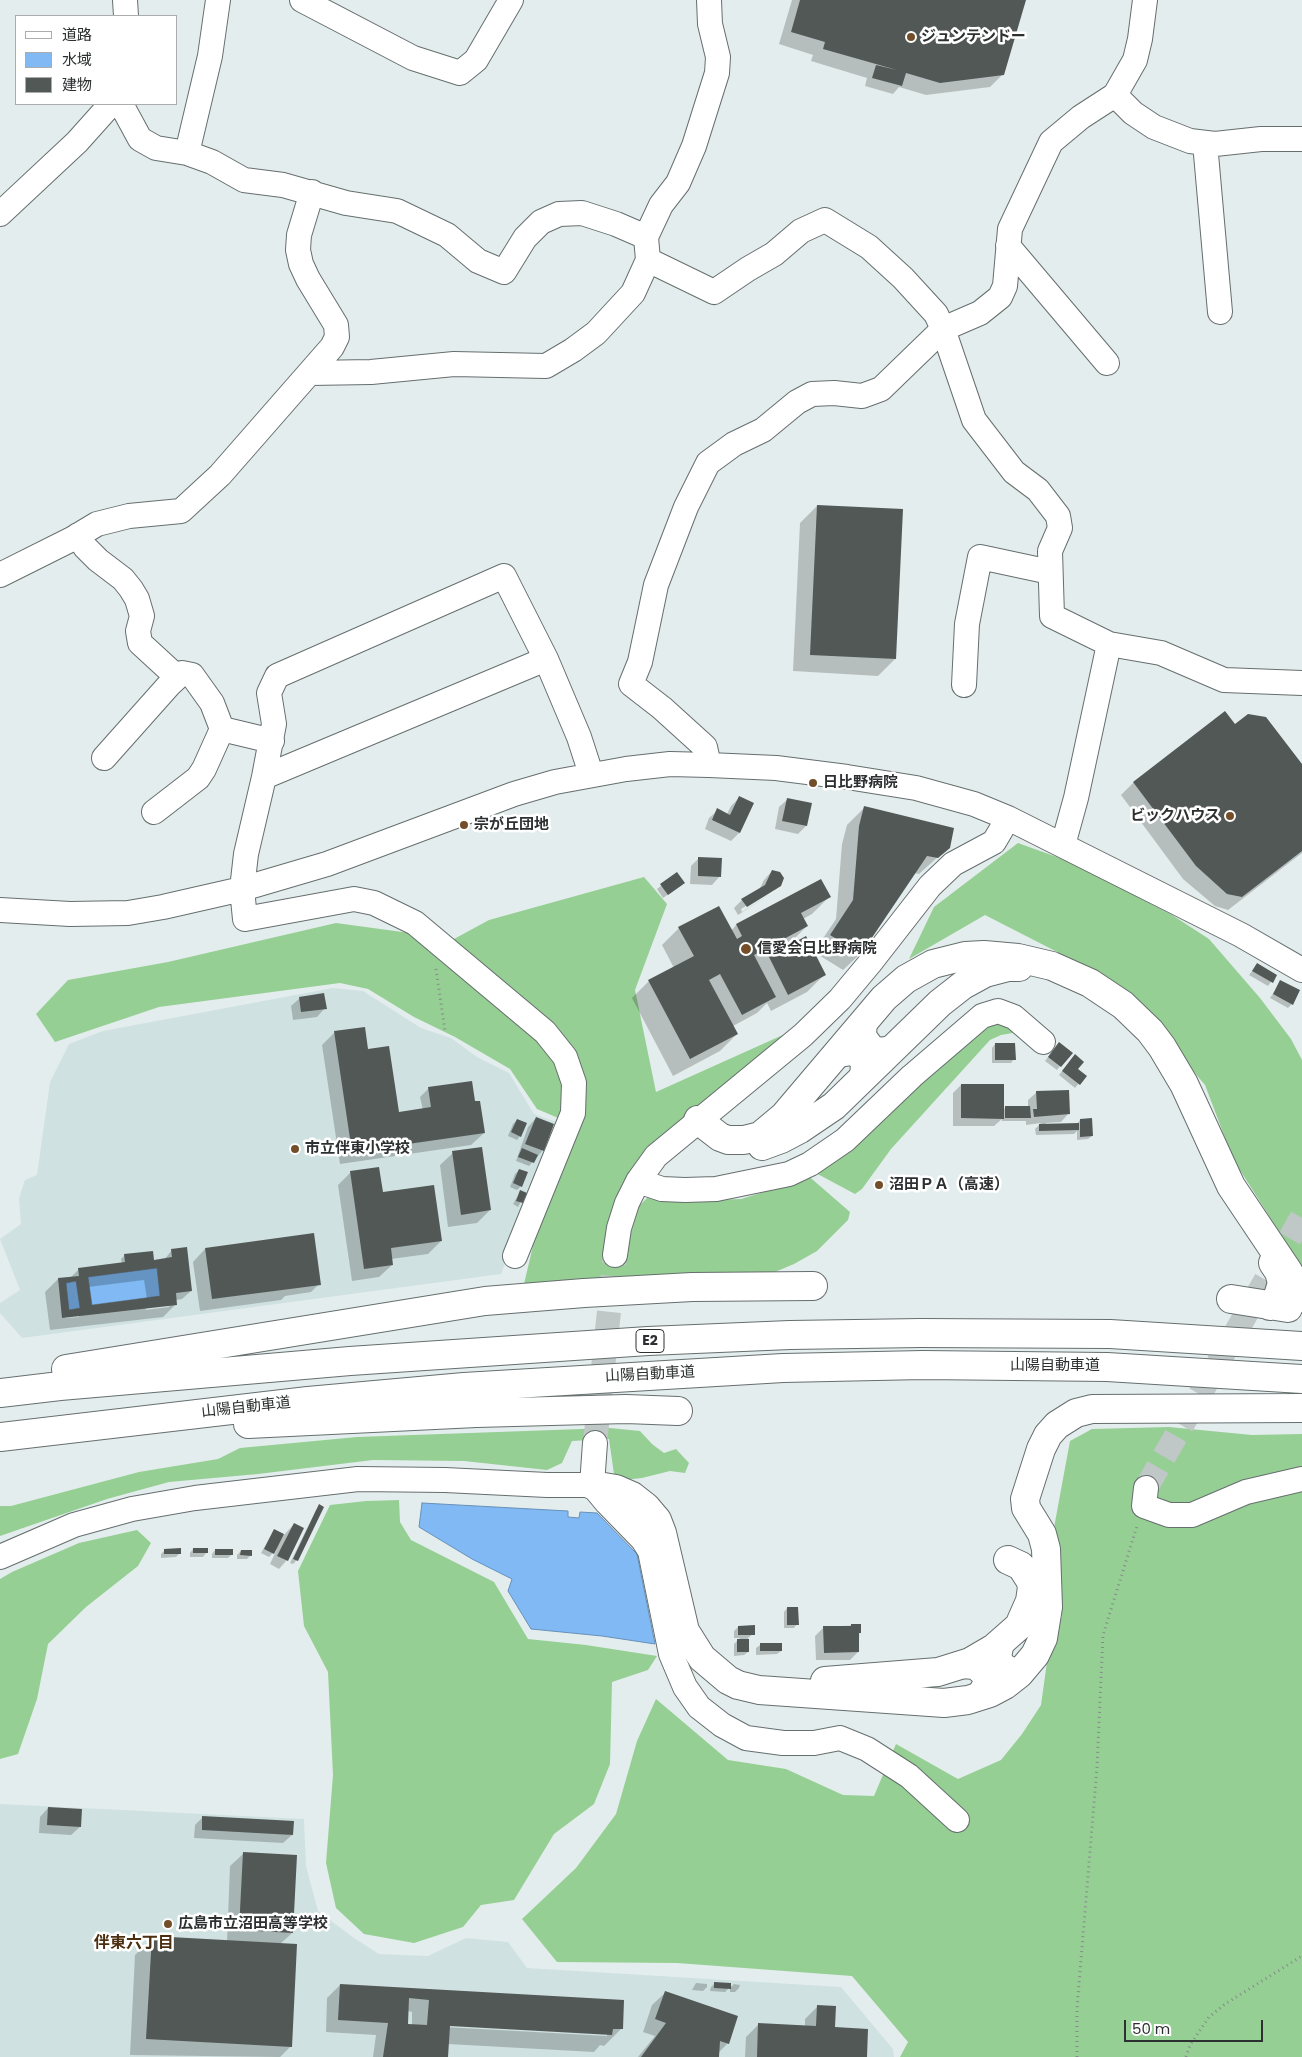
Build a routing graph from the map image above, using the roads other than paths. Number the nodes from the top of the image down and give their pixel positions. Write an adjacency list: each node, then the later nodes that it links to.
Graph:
1 (125, 0): 7 (street)
2 (218, 0): 13 (street)
3 (302, 0): 4 (street)
4 (511, 0)
5 (709, 0): 17 (street)
6 (1145, 0): 8 (street)
7 (126, 15)
8 (1115, 95): 12 (street); 16 (street)
9 (110, 105): 15 (street)
10 (122, 105): 13 (street)
11 (1302, 139): 12 (street)
12 (1205, 143): 18 (street)
13 (187, 153): 14 (street)
14 (312, 192): 17 (street); 21 (street)
15 (0, 214)
16 (1008, 246): 19 (street); 20 (street)
17 (647, 248): 19 (street); 21 (street)
18 (1220, 312)
19 (943, 329): 23 (street); 33 (street)
20 (1108, 364)
21 (310, 373): 22 (street)
22 (78, 535): 24 (street); 27 (street)
23 (1050, 572): 25 (street); 29 (street)
24 (0, 576)
25 (1109, 644): 28 (street); 38 (street)
26 (546, 659): 31 (street); 34 (street); 35 (street)
27 (177, 677): 30 (street); 32 (street)
28 (1302, 683)
29 (964, 685)
30 (222, 729): 31 (street); 36 (street)
31 (272, 741): 35 (street)
32 (104, 758)
33 (709, 765): 34 (street); 37 (street)
34 (591, 774): 39 (street)
35 (264, 777): 39 (street)
36 (154, 812)
37 (1008, 818): 38 (street); 47 (street)
38 (1063, 845): 41 (street)
39 (242, 889): 40 (street); 50 (street)
40 (0, 910)
41 (1302, 970)
42 (865, 1019): 44 (street); 45 (highway); 52 (highway)
43 (1043, 1042): 48 (street)
44 (896, 1046): 46 (highway); 54 (highway)
45 (834, 1056): 46 (street); 47 (highway)
46 (862, 1080): 47 (highway)
47 (698, 1120): 48 (street)
48 (638, 1180): 49 (street)
49 (615, 1255)
50 (515, 1256)
51 (813, 1286): 58 (highway)
52 (1302, 1298)
53 (1231, 1299): 54 (highway)
54 (1270, 1306): 55 (highway)
55 (1302, 1310)
56 (1302, 1346): 59 (highway, E2)
57 (1302, 1379): 62 (highway, 山陽自動車道 / E2)
58 (0, 1381)
59 (0, 1393)
60 (1302, 1408): 71 (highway)
61 (678, 1411): 62 (highway)
62 (58, 1429): 63 (highway, 山陽自動車道 / E2)
63 (0, 1437)
64 (595, 1443): 66 (street)
65 (1302, 1479): 67 (street)
66 (592, 1485): 68 (street); 72 (highway); 73 (highway); 74 (street)
67 (1145, 1497)
68 (0, 1557)
69 (1008, 1560): 70 (highway)
70 (1002, 1642): 71 (street); 72 (highway)
71 (1027, 1665): 73 (highway)
72 (961, 1666): 73 (street)
73 (978, 1697)
74 (957, 1820)

